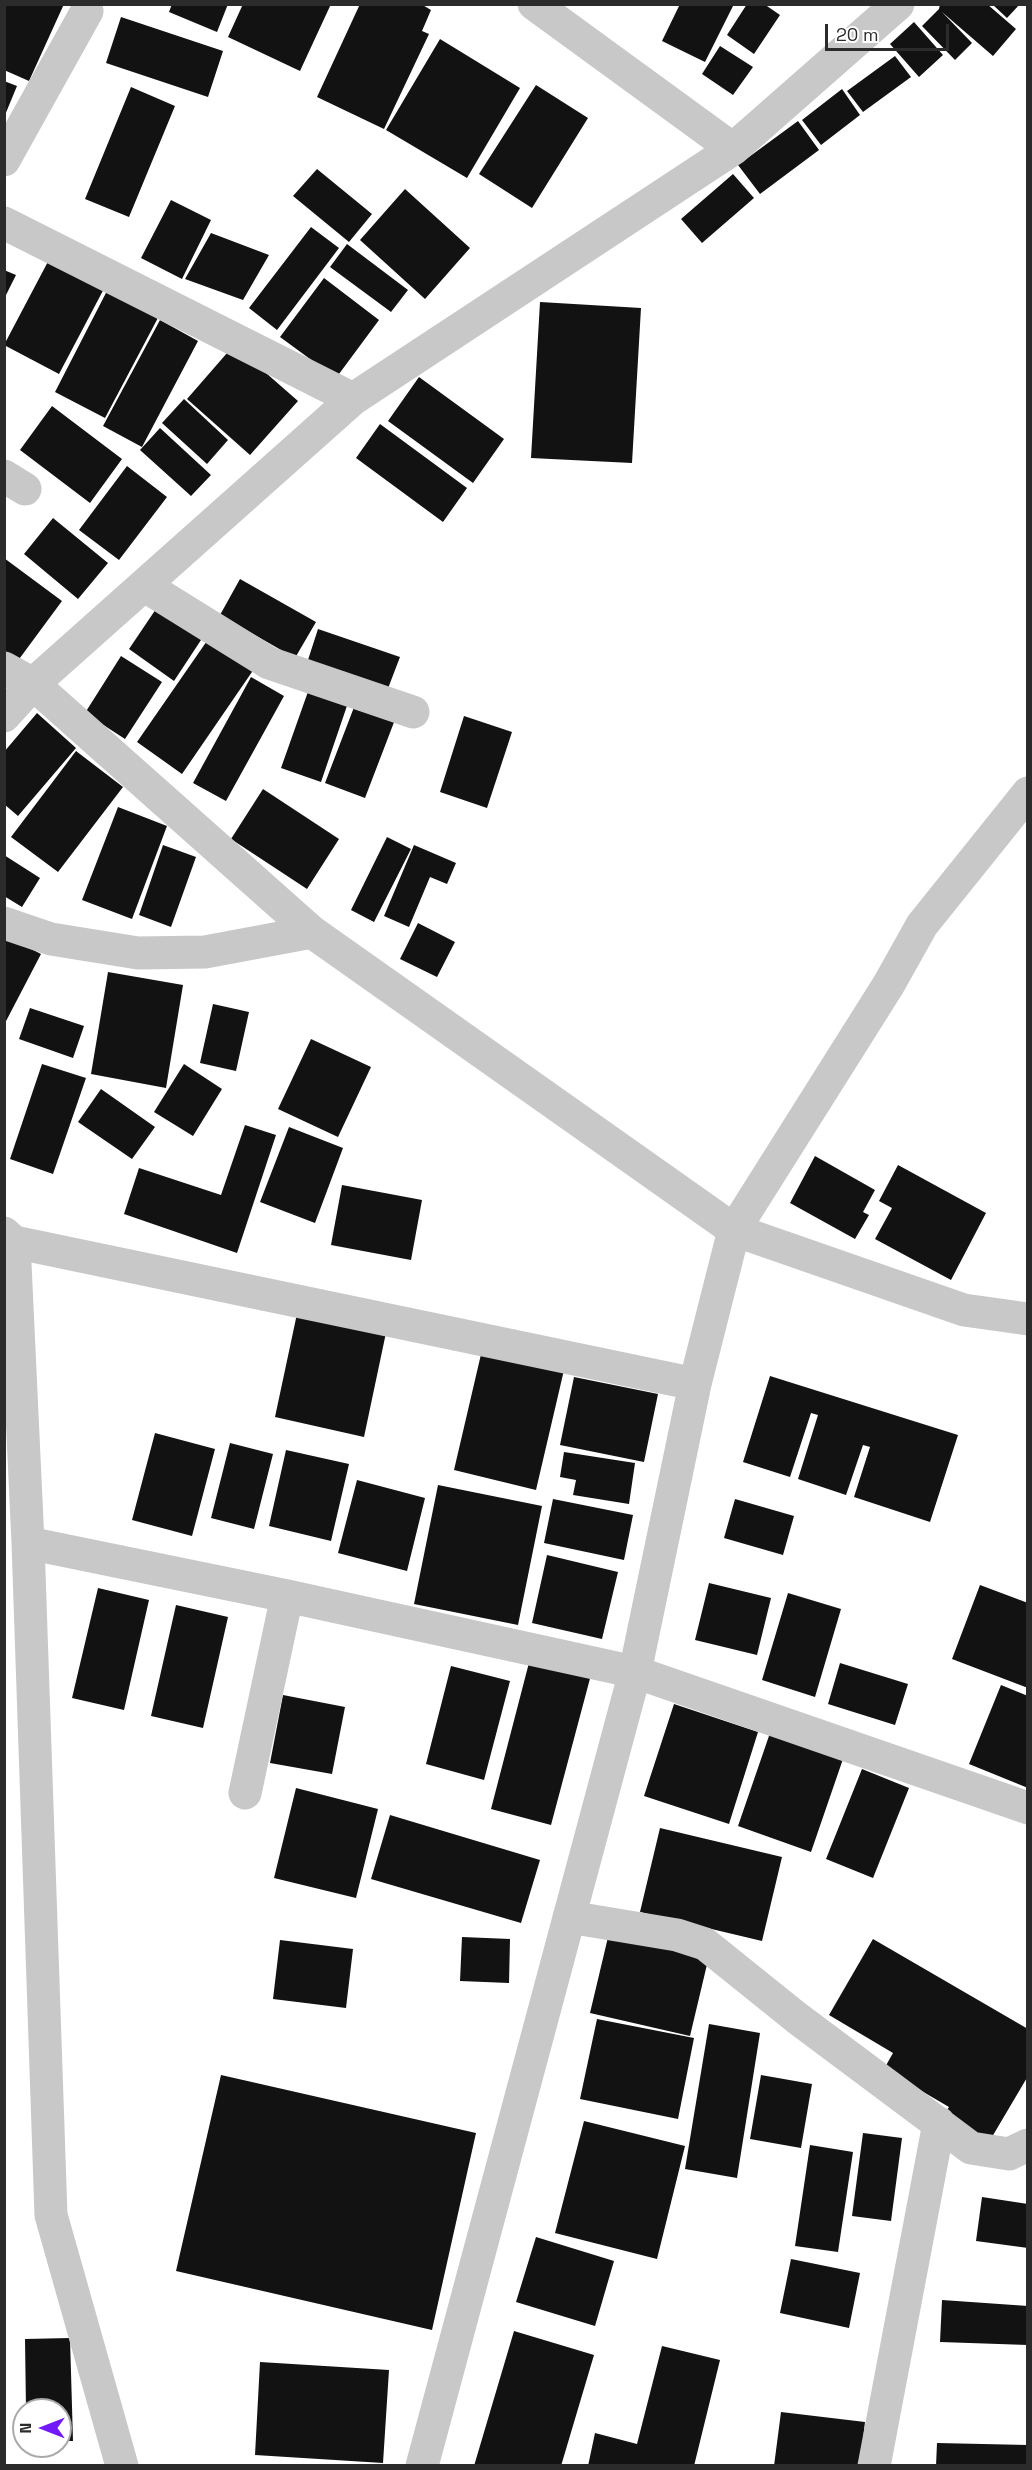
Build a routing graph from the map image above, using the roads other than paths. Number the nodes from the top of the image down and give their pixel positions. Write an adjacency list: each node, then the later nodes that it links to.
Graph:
1 (534, 4): 4 (street)
2 (898, 4): 4 (street)
3 (87, 11): 5 (street)
4 (733, 149): 7 (street)
5 (4, 160)
6 (4, 223): 7 (street)
7 (353, 399): 8 (street)
8 (144, 585): 10 (street); 11 (street)
9 (4, 668): 10 (street)
10 (33, 684): 12 (street); 15 (street)
11 (413, 711)
12 (4, 716)
13 (1028, 793): 16 (street)
14 (4, 923): 15 (street)
15 (312, 932): 16 (street)
16 (734, 1230): 18 (street); 19 (street)
17 (9, 1237): 19 (street); 20 (street)
18 (1028, 1319)
19 (696, 1384): 22 (street)
20 (28, 1544): 21 (street); 28 (street)
21 (286, 1596): 22 (street); 23 (street)
22 (635, 1672): 24 (street); 25 (street)
23 (245, 1793)
24 (1028, 1808)
25 (569, 1917): 26 (street); 29 (street)
26 (939, 2123): 27 (street); 30 (street)
27 (1028, 2145)
28 (122, 2466)
29 (422, 2466)
30 (874, 2466)

